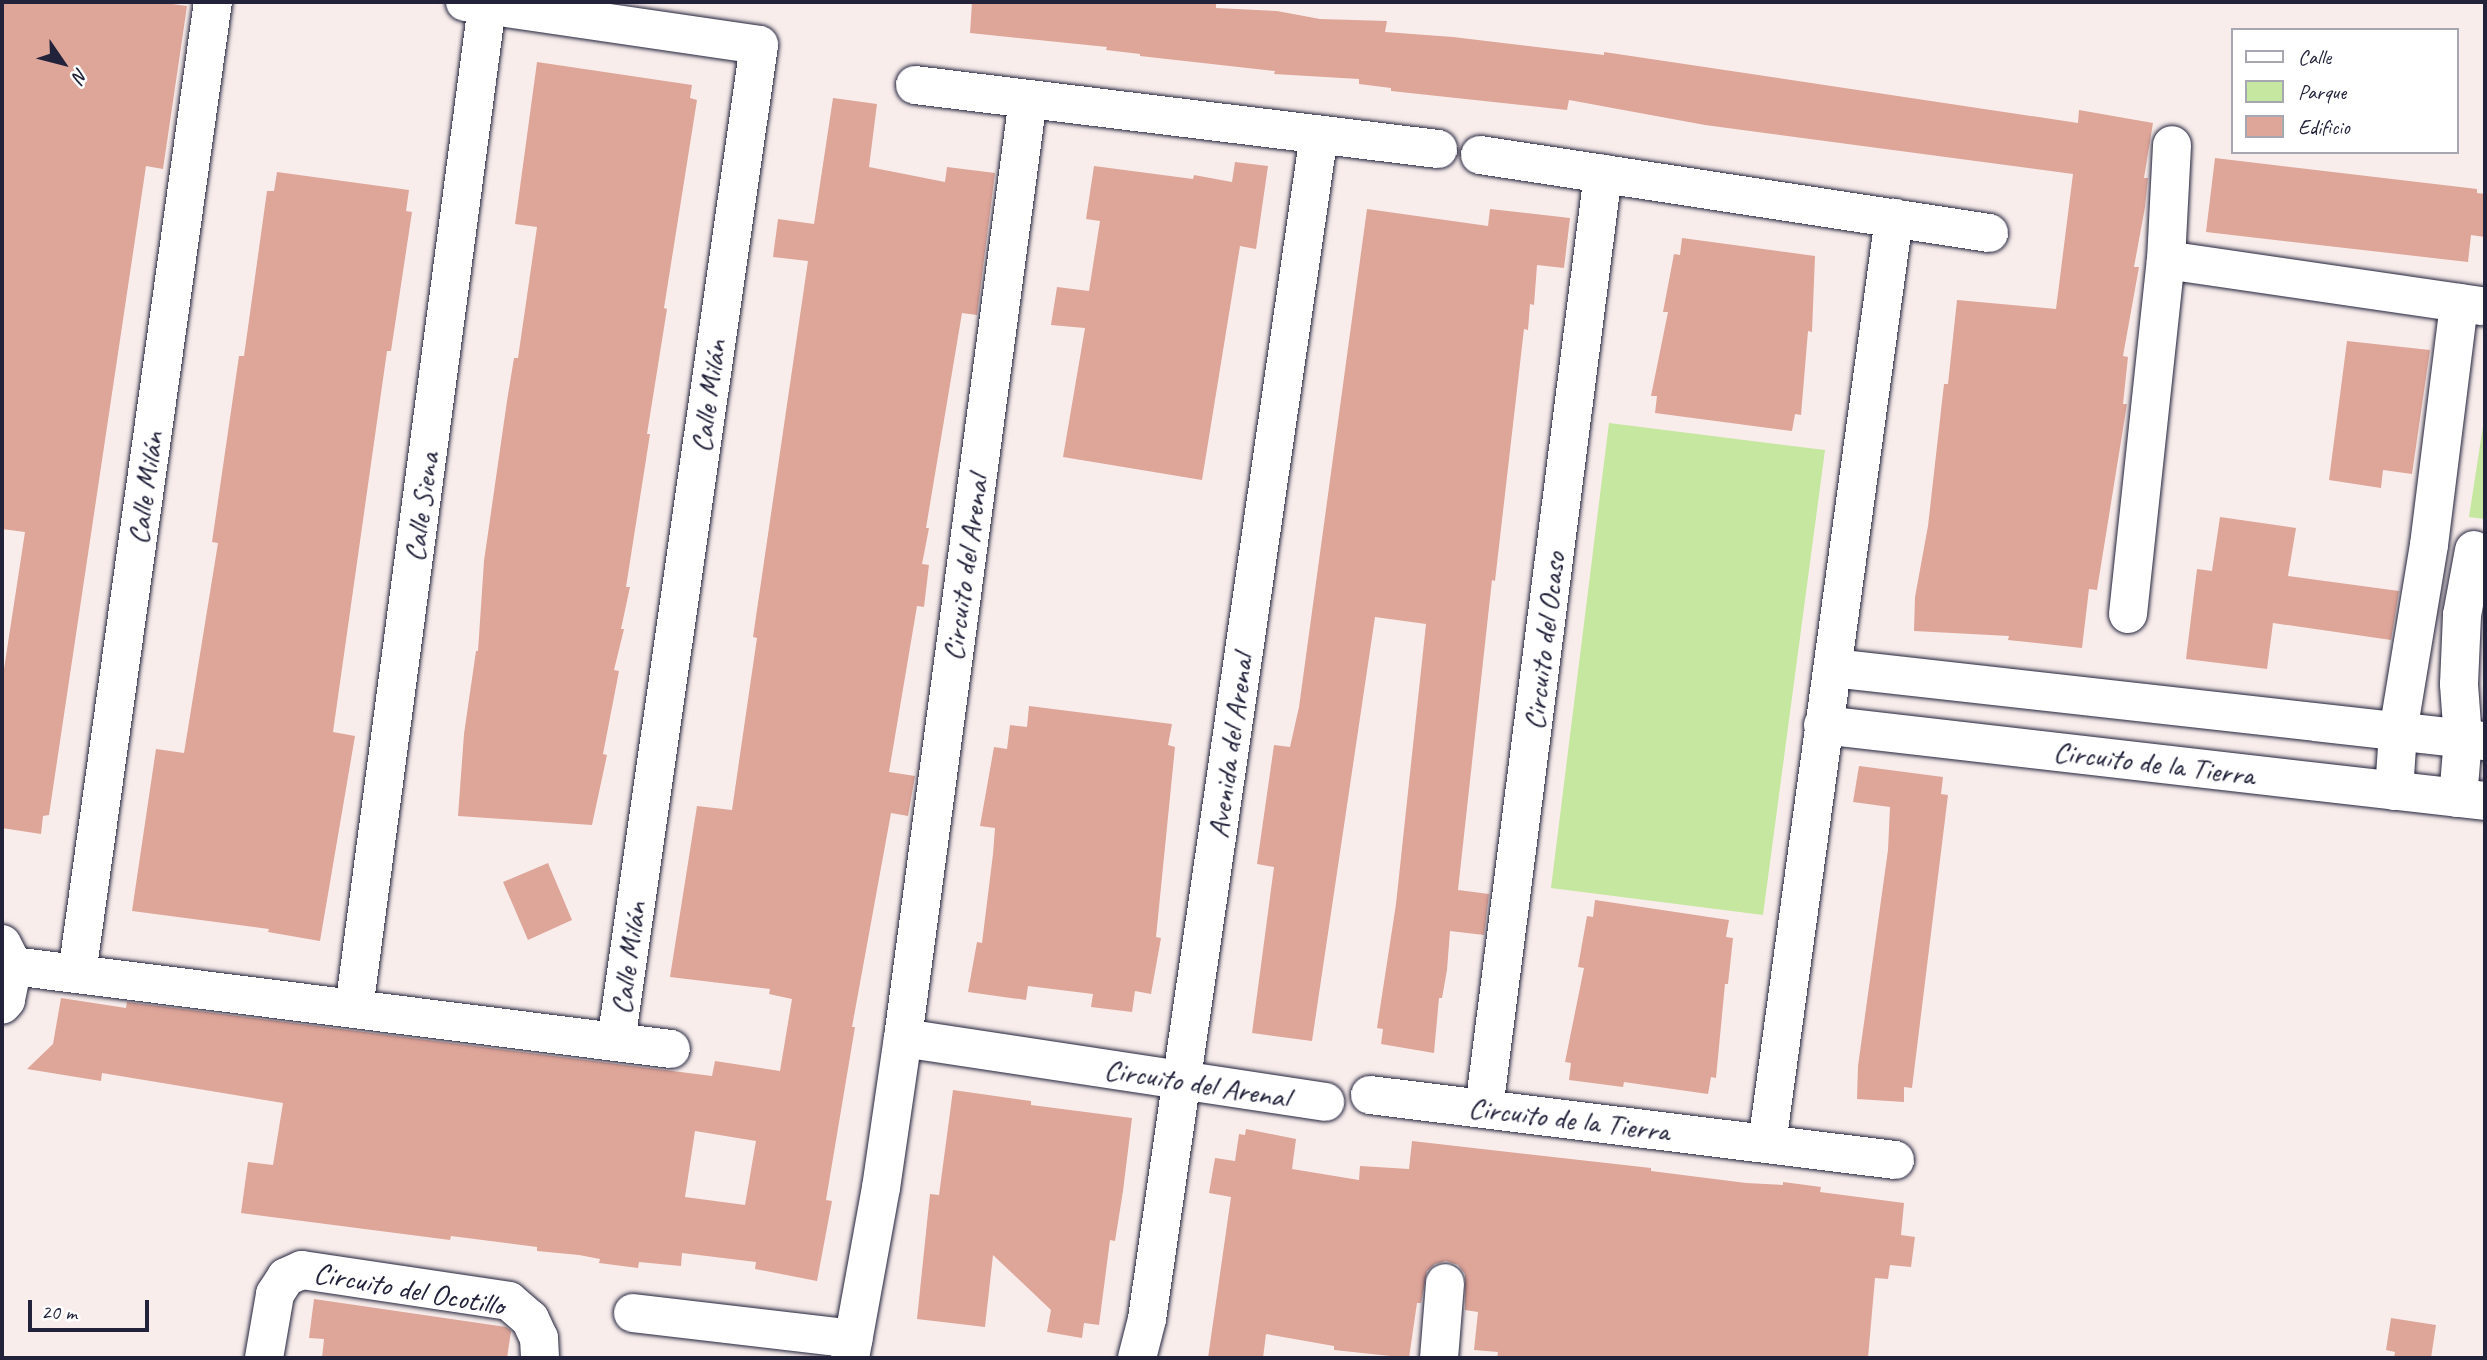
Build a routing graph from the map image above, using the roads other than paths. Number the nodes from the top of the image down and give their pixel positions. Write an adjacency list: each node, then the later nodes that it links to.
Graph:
1 (213, 2): 26 (street, Calle Milán)
2 (476, 3): 28 (street, Calle Siena); 30 (street, Calle Milán)
3 (915, 85): 4 (street)
4 (1028, 99): 5 (street); 29 (street, Circuito del Arenal)
5 (1319, 134): 7 (street); 32 (street, Avenida del Arenal)
6 (2172, 145): 12 (street)
7 (1438, 149)
8 (1480, 155): 9 (street)
9 (1604, 174): 10 (street); 35 (street, Circuito del Ocaso)
10 (1894, 218): 11 (street); 17 (street)
11 (1989, 233)
12 (2166, 260): 13 (street); 16 (street)
13 (2472, 305): 14 (street)
14 (2430, 545): 15 (street); 20 (street)
15 (2480, 551): 21 (street)
16 (2128, 614)
17 (1833, 668): 18 (street, Circuito de la Tierra); 19 (street)
18 (2042, 692): 20 (street, Circuito de la Tierra); 22 (street)
19 (1823, 725): 22 (street, Circuito de la Tierra); 36 (street)
20 (2398, 732): 21 (street, Circuito de la Tierra); 23 (street)
21 (2474, 740): 24 (street)
22 (2032, 749): 23 (street, Circuito de la Tierra)
23 (2394, 791): 24 (street, Circuito de la Tierra)
24 (2472, 799)
25 (7, 955): 26 (street, Calle Milán); 27 (street)
26 (77, 974): 28 (street, Calle Milán)
27 (2, 1005)
28 (354, 1009): 30 (street, Calle Milán)
29 (903, 1038): 32 (street, Circuito del Arenal); 40 (street, Circuito del Arenal)
30 (616, 1042): 31 (street, Calle Milán)
31 (671, 1049)
32 (1182, 1080): 34 (street, Circuito del Arenal); 43 (street, Avenida del Arenal)
33 (1370, 1095): 35 (street, Circuito de la Tierra)
34 (1325, 1102)
35 (1484, 1109): 36 (street, Circuito de la Tierra)
36 (1767, 1144): 37 (street, Circuito de la Tierra)
37 (1895, 1160)
38 (1445, 1283): 44 (street)
39 (633, 1313): 40 (street)
40 (852, 1349)
41 (264, 1358): 42 (street, Circuito del Ocotillo)
42 (540, 1358)
43 (1137, 1358)
44 (1438, 1358)

